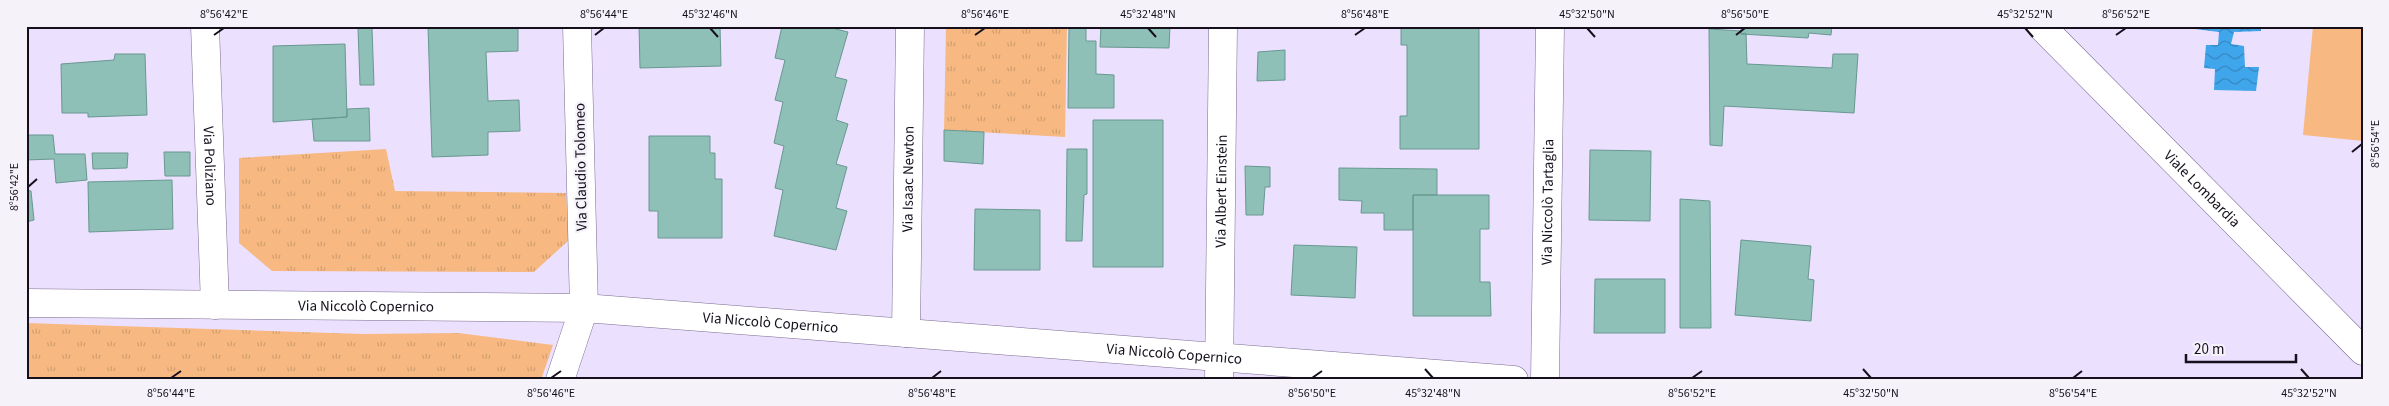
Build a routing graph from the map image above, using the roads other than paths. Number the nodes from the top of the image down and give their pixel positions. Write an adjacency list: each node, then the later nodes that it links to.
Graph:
1 (205, 26): 8 (street, Via Poliziano)
2 (577, 26): 9 (street, Via Claudio Tolomeo)
3 (910, 26): 10 (street, Via Isaac Newton)
4 (1223, 26): 12 (street, Via Albert Einstein)
5 (1550, 26): 15 (street, Via Niccolò Tartaglia)
6 (2041, 26): 11 (street, Viale Lombardia)
7 (26, 303): 8 (street, Via Niccolò Copernico)
8 (215, 305): 9 (street, Via Niccolò Copernico)
9 (584, 308): 10 (street, Via Niccolò Copernico); 13 (street, Via Claudio Tolomeo)
10 (906, 332): 12 (street, Via Niccolò Copernico)
11 (2363, 351)
12 (1219, 368): 14 (street, Via Niccolò Copernico)
13 (560, 380)
14 (1514, 380)
15 (1545, 380)

